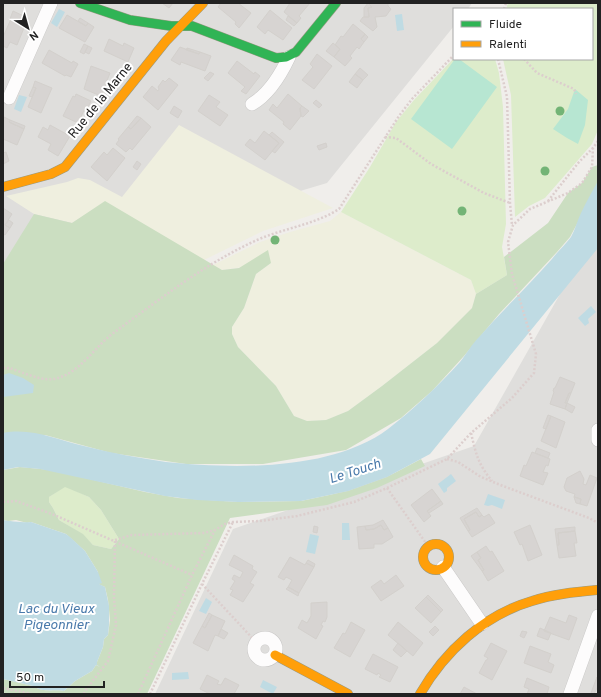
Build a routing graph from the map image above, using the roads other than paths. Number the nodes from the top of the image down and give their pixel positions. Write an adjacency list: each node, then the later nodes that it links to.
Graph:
1 (51, 3): 7 (street)
2 (80, 3): 5 (street)
3 (203, 3): 5 (street, Rue de la Marne)
4 (336, 3): 6 (street)
5 (182, 26): 6 (street); 9 (street, Rue de la Marne)
6 (289, 57): 8 (street)
7 (9, 98)
8 (252, 104)
9 (3, 187)
10 (598, 430): 11 (street)
11 (598, 440)
12 (443, 567): 12 (street); 15 (street)
13 (598, 590): 15 (street)
14 (598, 616): 20 (street)
15 (482, 624): 19 (street)
16 (256, 642): 17 (street)
17 (275, 655): 18 (street)
18 (348, 694)
19 (420, 694)
20 (570, 694)

